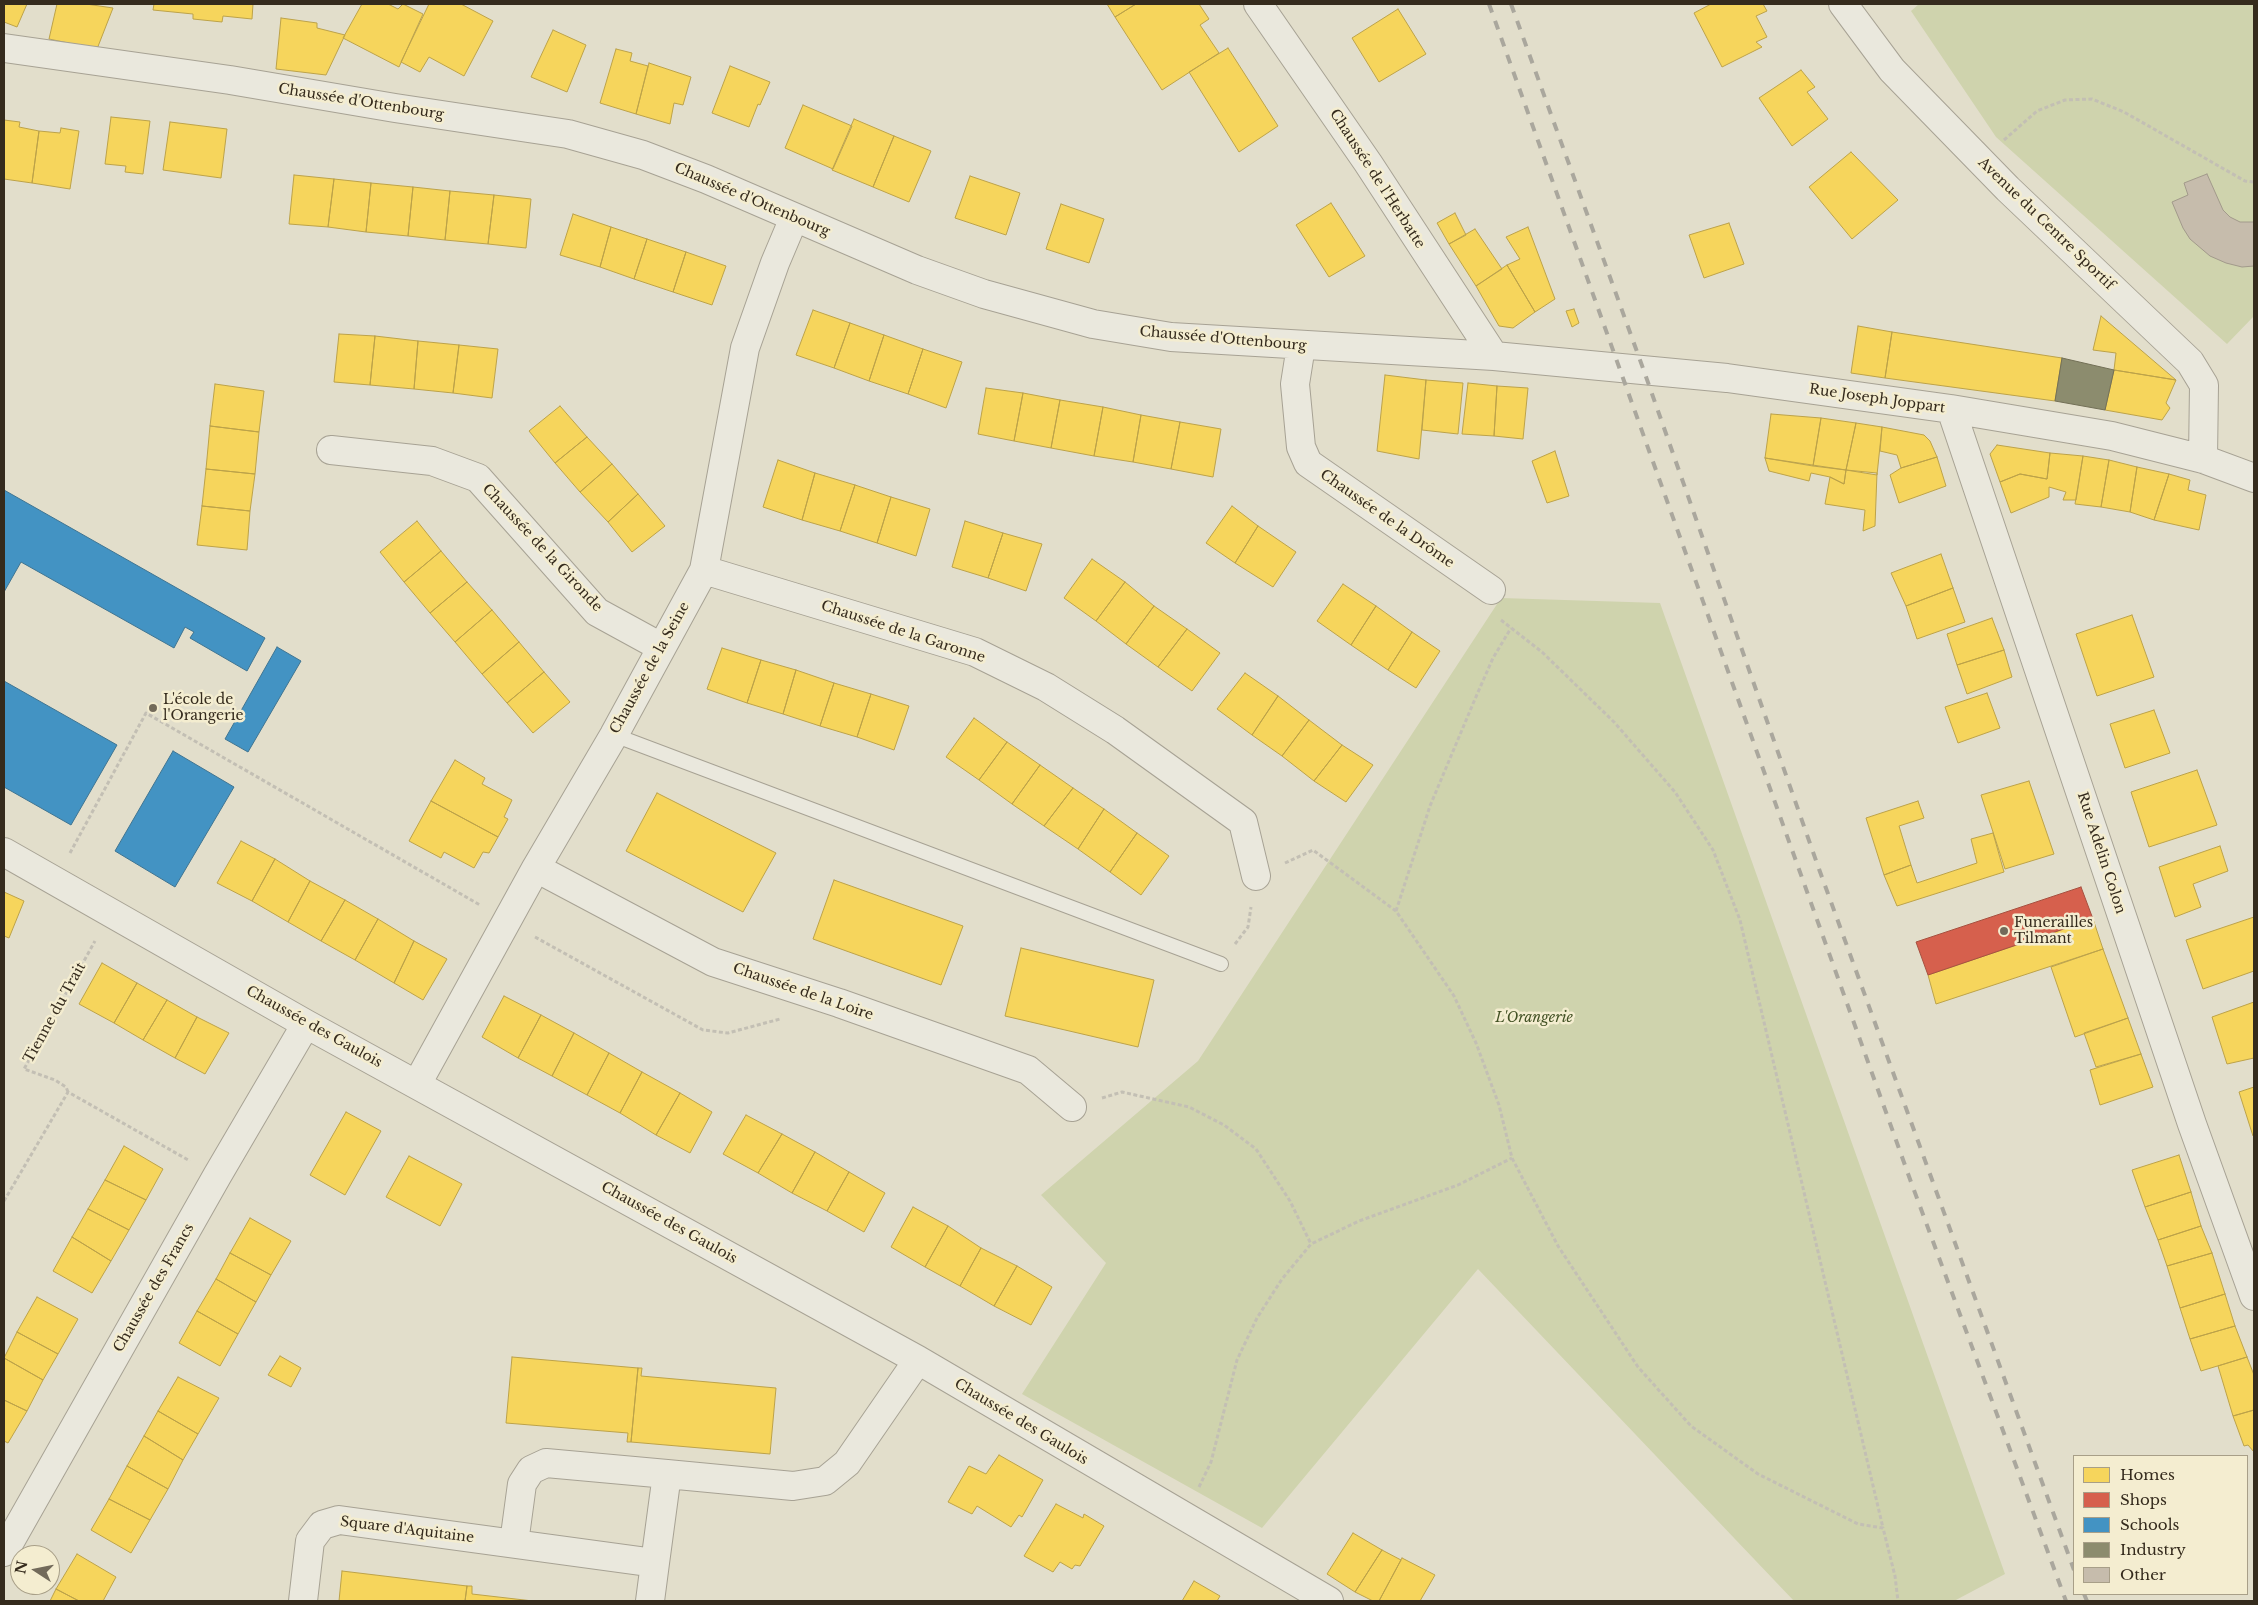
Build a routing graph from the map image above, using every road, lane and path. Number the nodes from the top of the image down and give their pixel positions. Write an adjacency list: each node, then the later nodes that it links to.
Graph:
1 (1258, 4): 8 (street, Chaussée de l'Herbatte)
2 (1843, 4): 11 (street, Avenue du Centre Sportif)
3 (4, 48): 6 (street, Chaussée d'Ottenbourg)
4 (2003, 142): 5 (path)
5 (2254, 182)
6 (794, 218): 7 (street, Chaussée d'Ottenbourg); 13 (street, Chaussée de la Seine)
7 (1301, 346): 8 (street, Chaussée d'Ottenbourg); 14 (street, Chaussée de la Drôme)
8 (1494, 356): 9 (street, Rue Joseph Joppart)
9 (1951, 409): 11 (street, Rue Joseph Joppart); 35 (street, Rue Adelin Colon)
10 (331, 450): 16 (street, Chaussée de la Gironde)
11 (2203, 460): 12 (street, Rue Joseph Joppart)
12 (2254, 478)
13 (704, 570): 16 (street, Chaussée de la Seine); 21 (street, Chaussée de la Garonne)
14 (1491, 590): 15 (path)
15 (1511, 628): 22 (path); 39 (path)
16 (661, 647): 17 (street, Chaussée de la Seine)
17 (614, 735): 20 (street, Chaussée de la Seine); 25 (lane)
18 (86, 826): 24 (path)
19 (4, 852): 23 (street, Chaussée des Gaulois)
20 (536, 868): 24 (street, Chaussée de la Seine); 30 (street, Chaussée de la Loire)
21 (1256, 876): 22 (path); 25 (path)
22 (1396, 911): 31 (path)
23 (110, 913): 27 (street, Chaussée des Gaulois); 29 (path, Tienne du Trait)
24 (506, 920): 26 (path); 28 (street, Chaussée de la Seine)
25 (1221, 964)
26 (783, 1018)
27 (306, 1024): 28 (street, Chaussée des Gaulois); 32 (street, Chaussée des Francs)
28 (417, 1084): 36 (street, Chaussée des Gaulois)
29 (68, 1092): 32 (path, Tienne du Trait); 33 (path)
30 (1072, 1107): 34 (path)
31 (1512, 1158): 34 (path); 39 (path)
32 (217, 1176): 41 (street, Chaussée des Francs)
33 (4, 1201)
34 (1311, 1244): 38 (path)
35 (2254, 1296)
36 (918, 1360): 37 (street); 38 (street, Chaussée des Gaulois)
37 (667, 1474): 40 (street); 42 (street)
38 (1174, 1512): 45 (street, Chaussée des Gaulois)
39 (1883, 1528): 46 (path)
40 (514, 1543): 42 (street, Square d'Aquitaine); 43 (street, Square d'Aquitaine)
41 (4, 1552)
42 (655, 1564): 44 (street)
43 (303, 1601)
44 (650, 1601)
45 (1329, 1601)
46 (1898, 1601)

